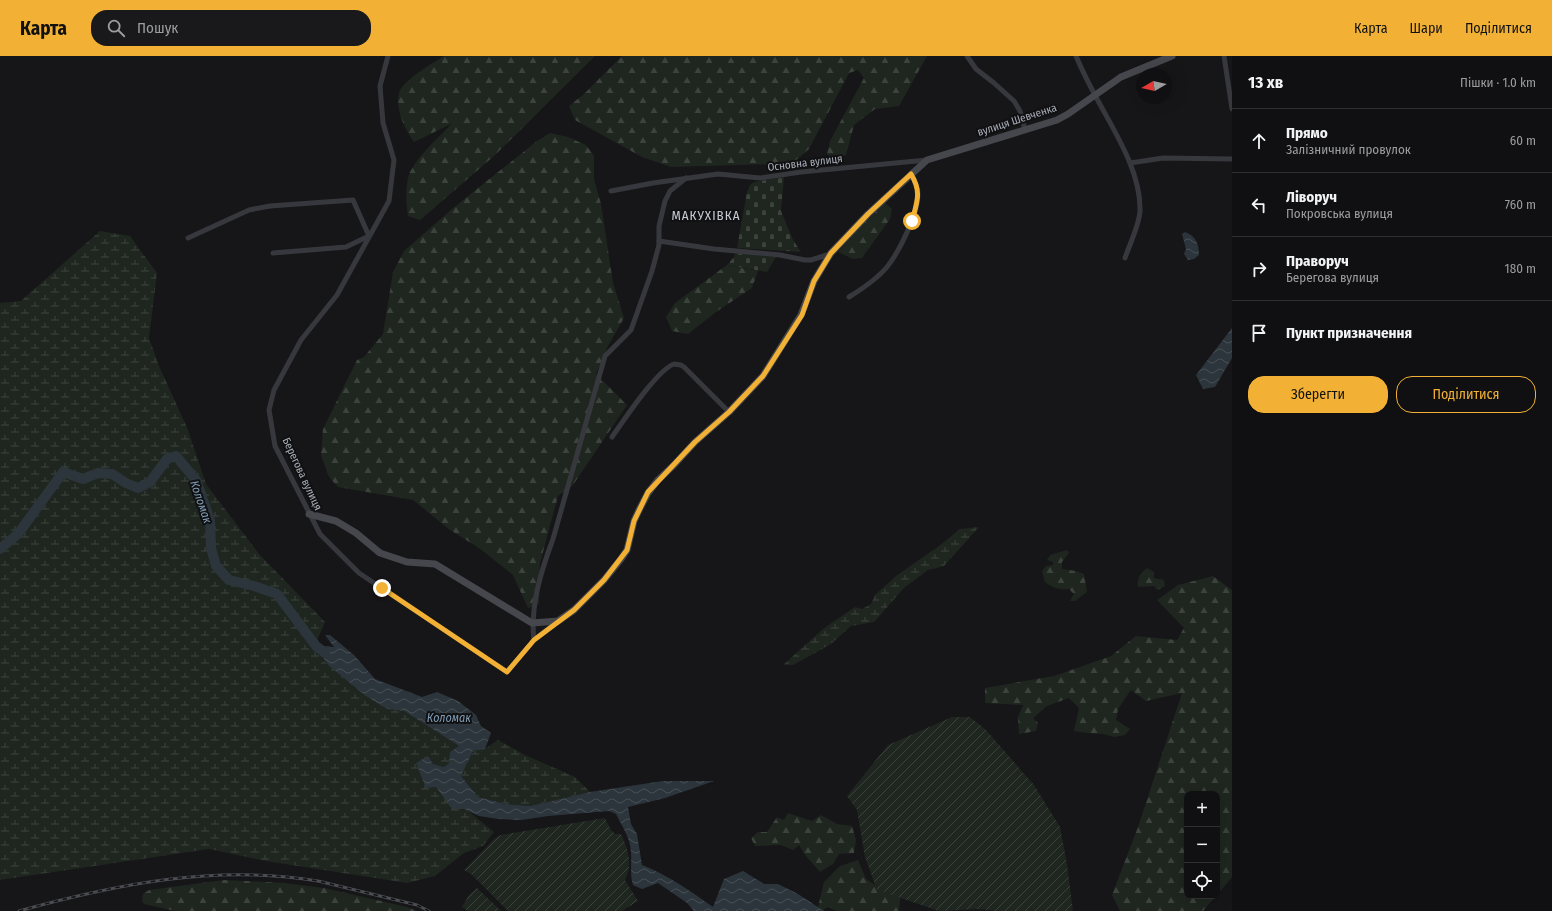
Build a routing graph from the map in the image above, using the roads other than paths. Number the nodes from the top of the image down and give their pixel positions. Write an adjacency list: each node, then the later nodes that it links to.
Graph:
1 (388, 56): 15 (street, Берегова вулиця)
2 (967, 56): 8 (street)
3 (1076, 56): 6 (street)
4 (1172, 56): 6 (street, вулиця Шевченка)
5 (1224, 56): 7 (street)
6 (1095, 95): 8 (street, вулиця Шевченка); 11 (street)
7 (1232, 109)
8 (1025, 130): 10 (street, вулиця Шевченка)
9 (1232, 159): 11 (street)
10 (927, 160): 12 (street); 13 (street, Основна вулиця)
11 (1130, 163): 20 (street)
12 (911, 174): 19 (street); 21 (street)
13 (686, 178): 14 (street, Основна вулиця); 17 (street)
14 (611, 191)
15 (369, 236): 16 (street); 18 (street); 24 (street, Берегова вулиця)
16 (188, 238)
17 (659, 241): 19 (street); 26 (street)
18 (273, 253)
19 (830, 254): 22 (street)
20 (1125, 258)
21 (849, 297)
22 (729, 412): 23 (street); 25 (street)
23 (612, 437)
24 (309, 514): 26 (street); 27 (street, Берегова вулиця)
25 (558, 621): 26 (street); 27 (street)
26 (532, 623): 27 (street)
27 (534, 640)

